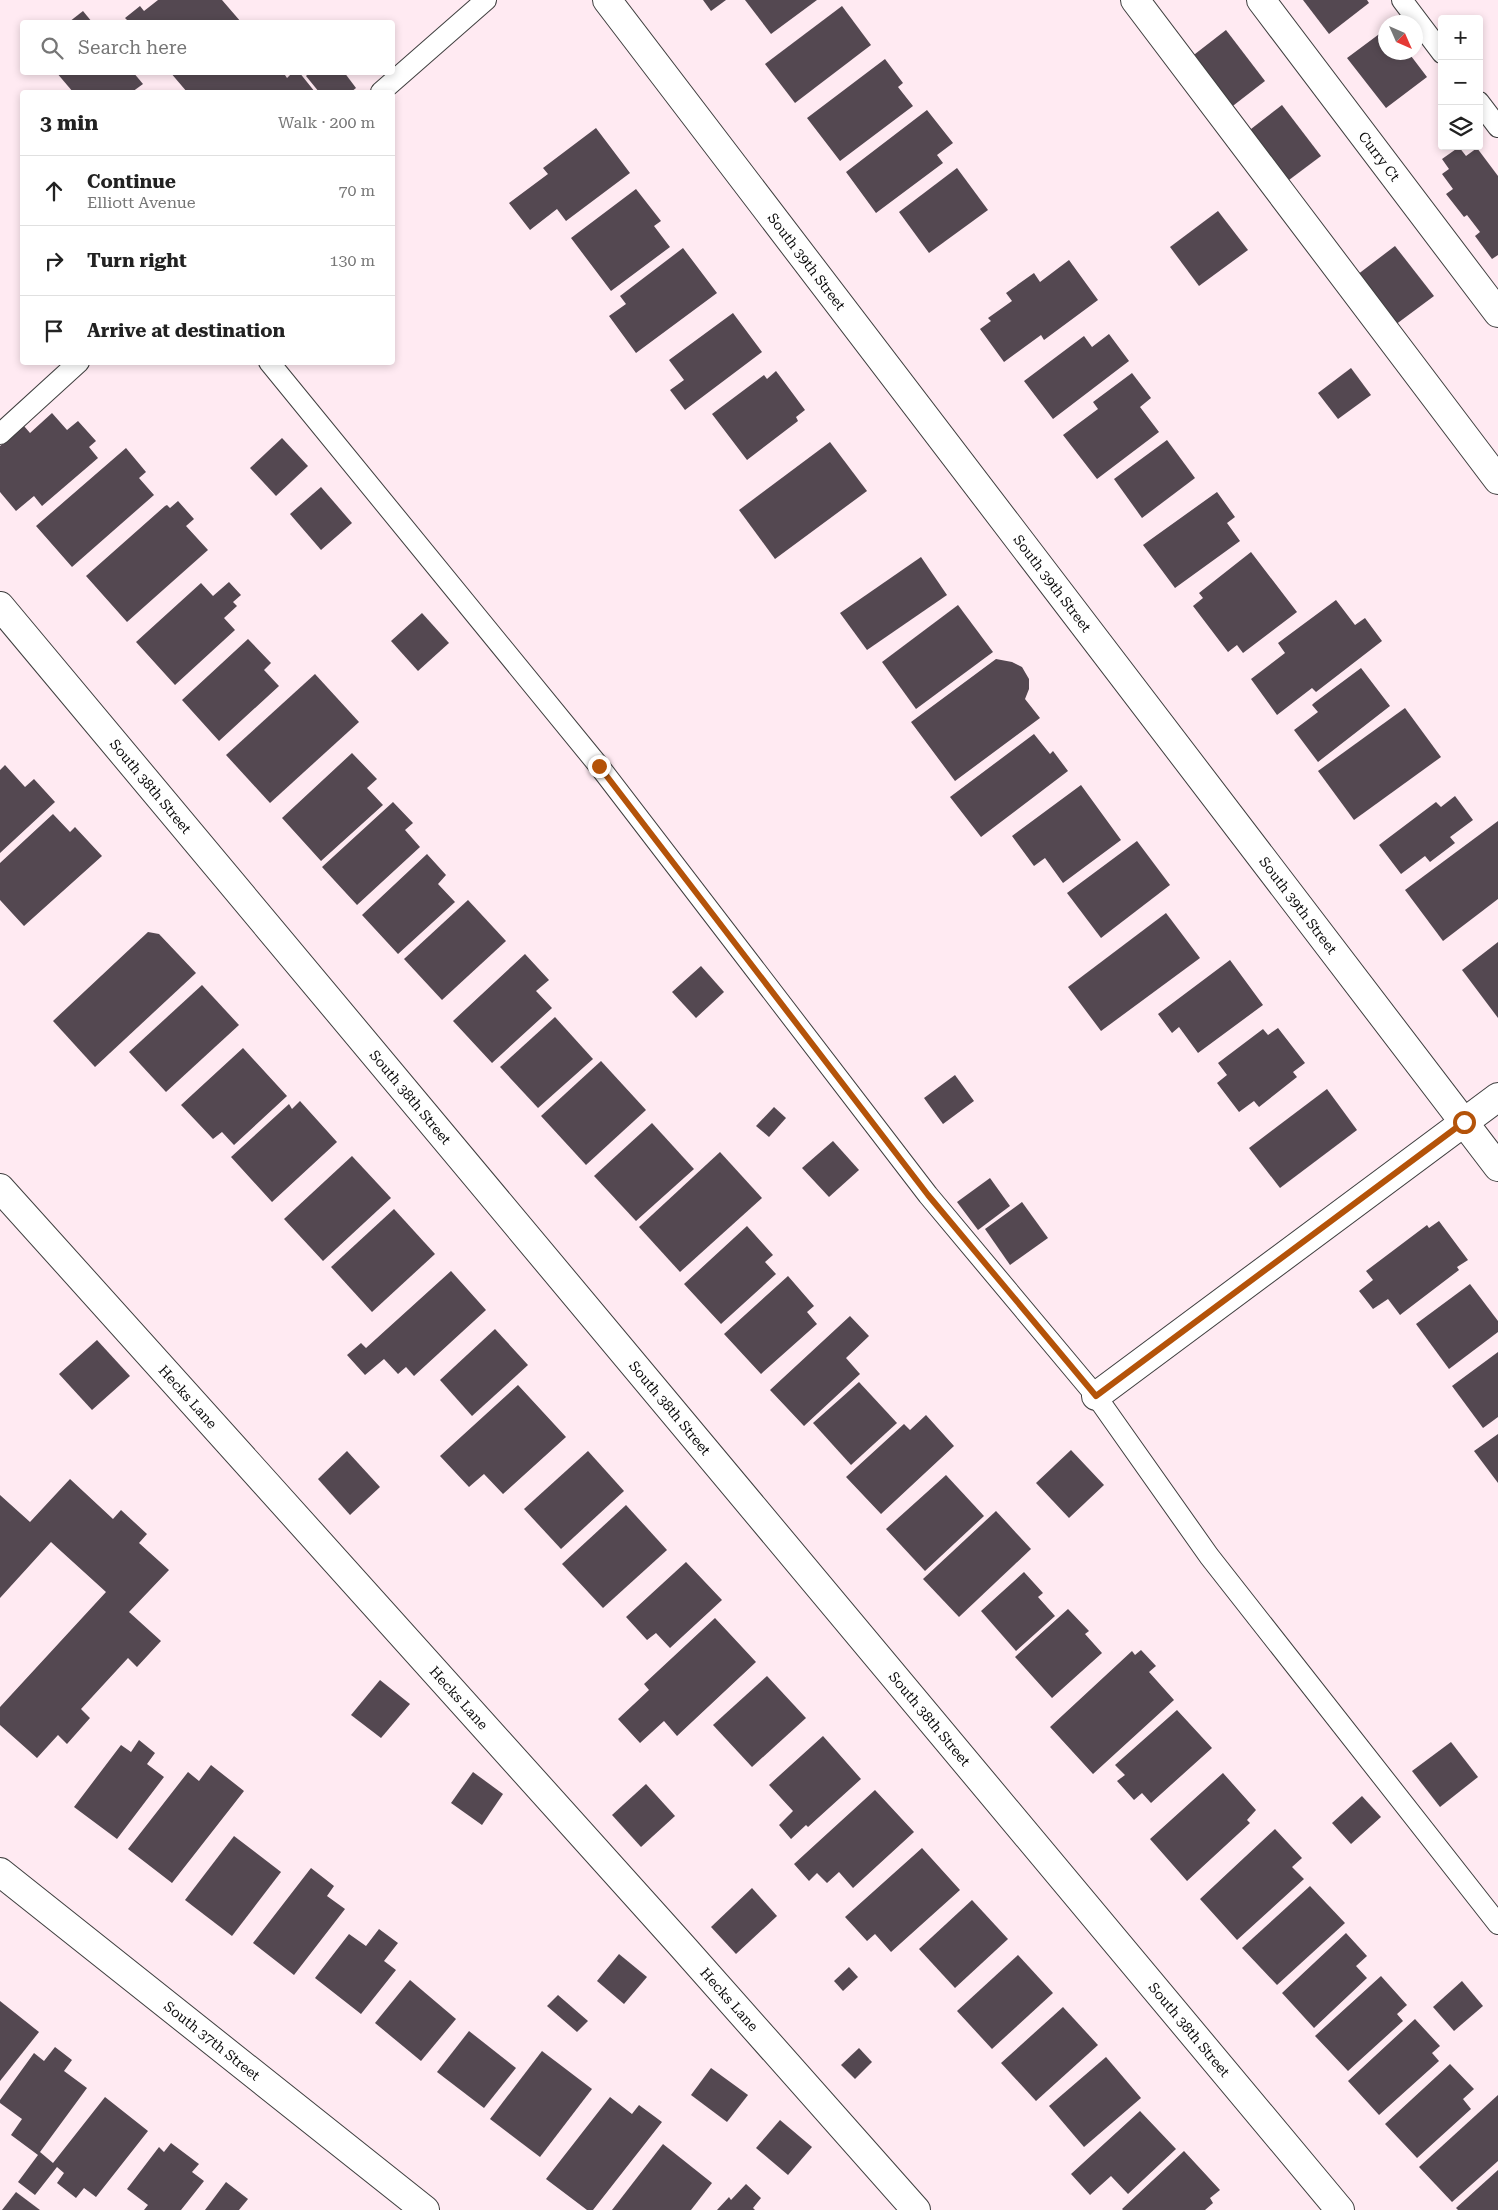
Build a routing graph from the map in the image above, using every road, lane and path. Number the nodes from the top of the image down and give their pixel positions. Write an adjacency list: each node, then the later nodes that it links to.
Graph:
1 (486, 0): 7 (lane)
2 (608, 0): 17 (street, South 39th Street)
3 (1135, 0): 14 (street)
4 (1261, 0): 10 (street, Curry Ct)
5 (1402, 0): 6 (lane)
6 (1438, 48)
7 (383, 90)
8 (1481, 105): 9 (lane)
9 (1498, 127)
10 (1498, 313)
11 (75, 365): 13 (lane)
12 (271, 365): 20 (lane)
13 (0, 434)
14 (1498, 480)
15 (0, 606): 25 (street, South 38th Street)
16 (1498, 1097): 17 (street)
17 (1464, 1122): 18 (street, South 39th Street); 20 (street)
18 (1498, 1167)
19 (0, 1188): 24 (street, Hecks Lane)
20 (1096, 1396): 22 (lane)
21 (0, 1872): 23 (street, South 37th Street)
22 (1498, 1924)
23 (425, 2210)
24 (916, 2210)
25 (1340, 2210)

